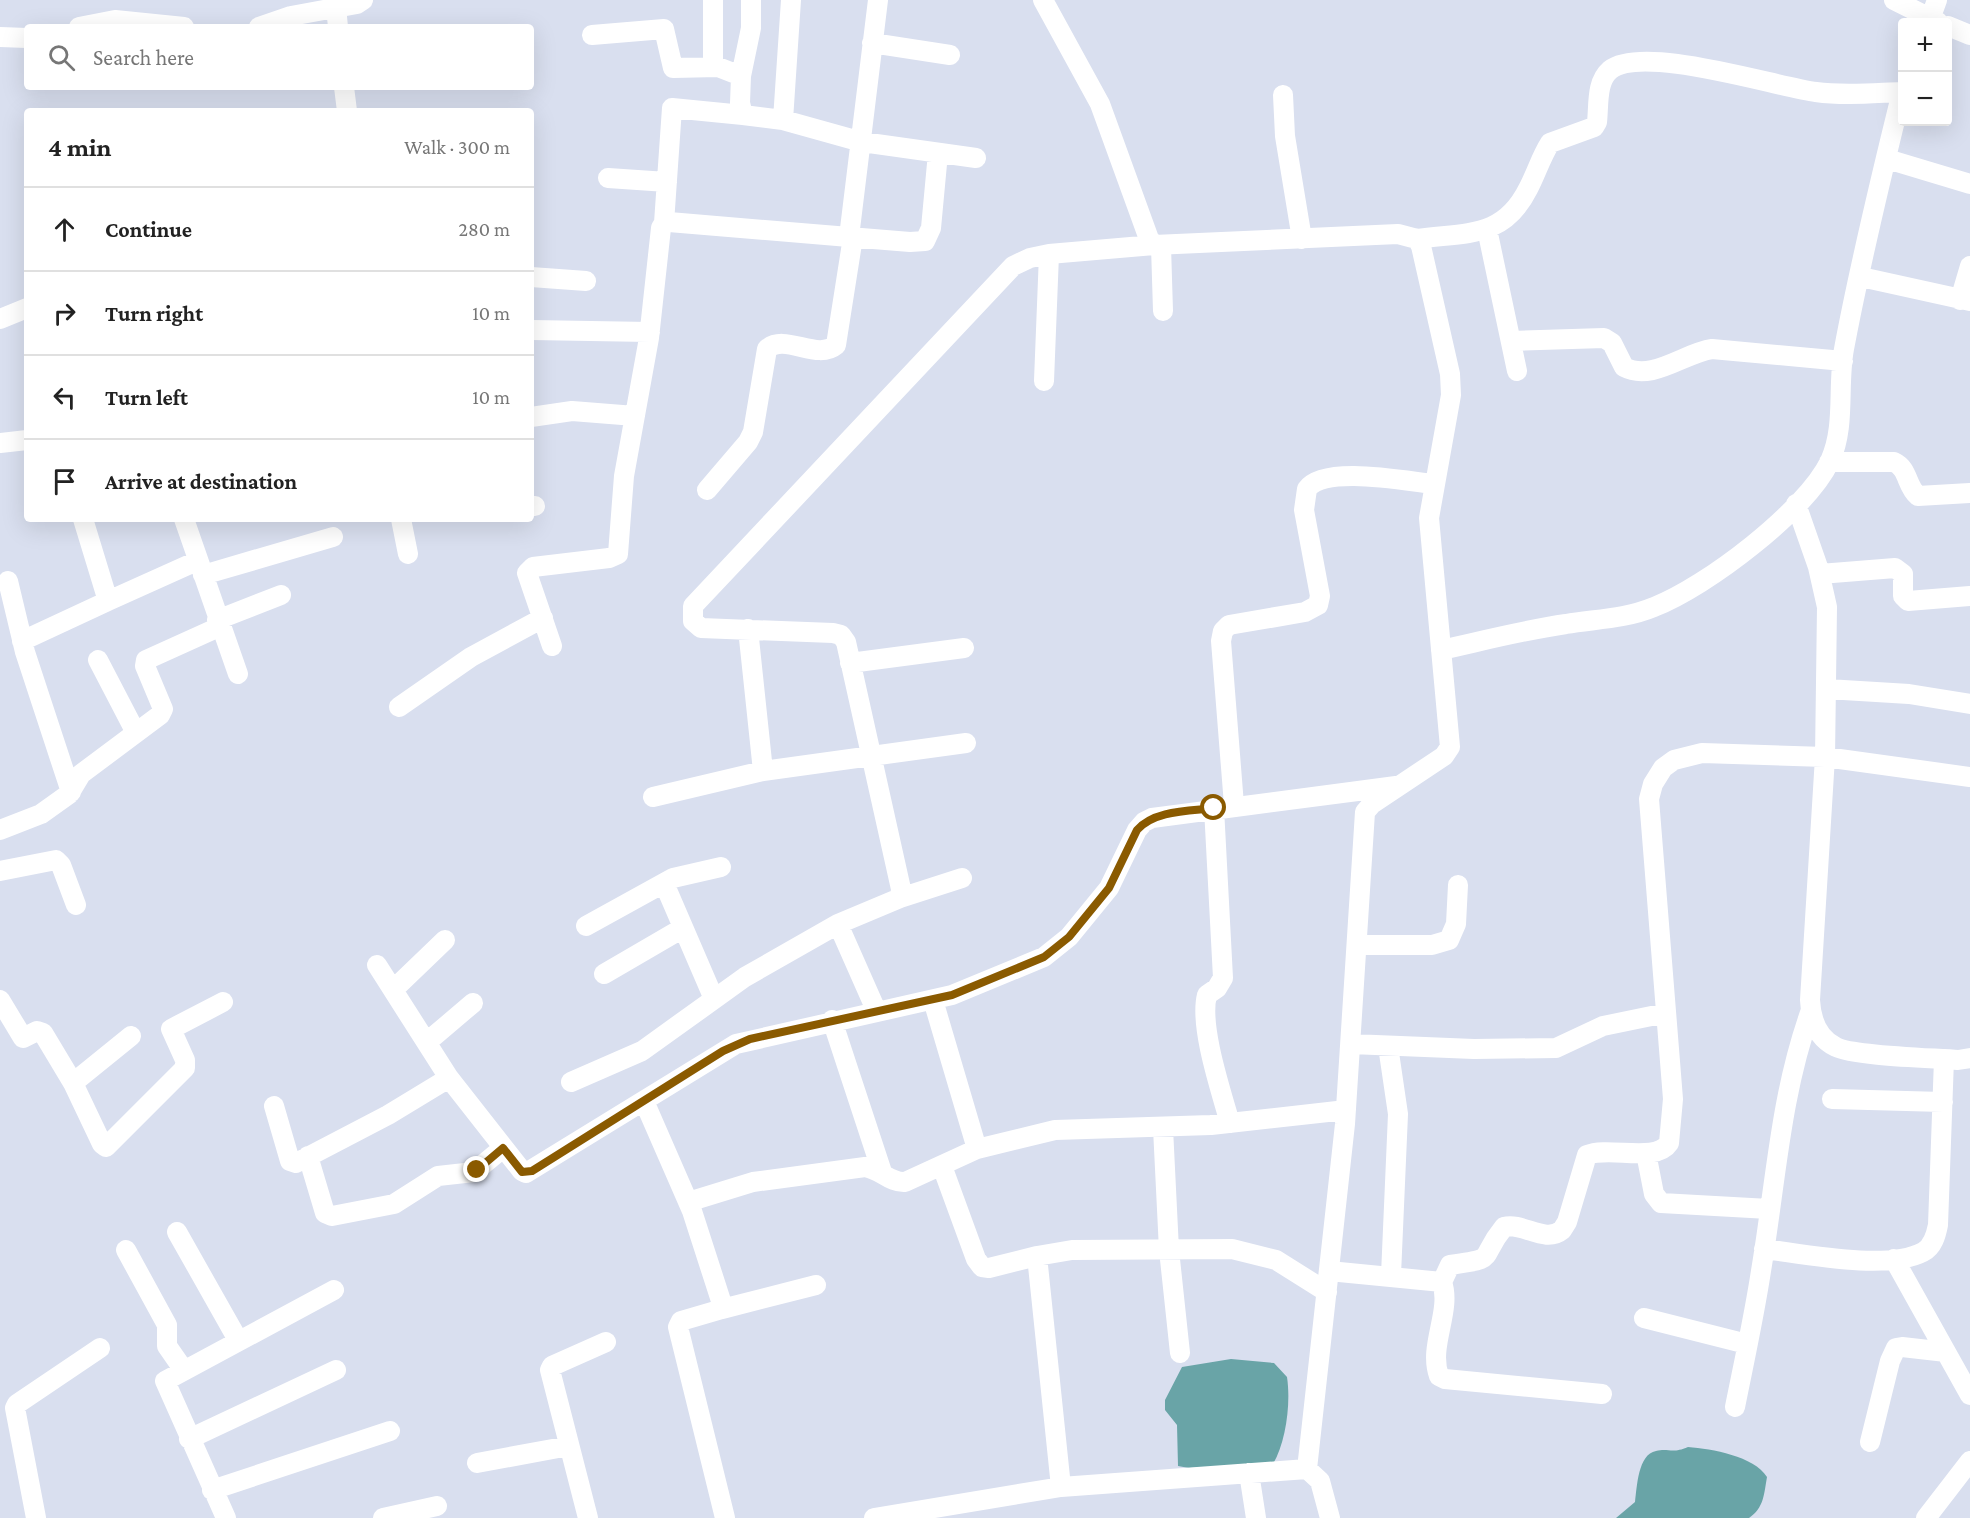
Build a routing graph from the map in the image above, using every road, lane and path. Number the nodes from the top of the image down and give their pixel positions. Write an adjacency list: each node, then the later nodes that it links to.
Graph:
1 (363, 0): 9 (street)
2 (713, 0): 22 (street)
3 (751, 0): 23 (street)
4 (791, 0): 30 (street)
5 (878, 0): 20 (street)
6 (1043, 0): 43 (street)
7 (1894, 0): 10 (street)
8 (1937, 0): 11 (street)
9 (337, 17): 14 (street)
10 (1927, 18)
11 (1936, 18)
12 (94, 24): 13 (street)
13 (154, 24)
14 (268, 24)
15 (1952, 29): 17 (street)
16 (592, 35): 22 (street)
17 (1970, 35)
18 (0, 36): 19 (street)
19 (24, 39)
20 (872, 43): 21 (street); 31 (street)
21 (950, 55)
22 (713, 67): 23 (street)
23 (741, 76): 29 (street)
24 (344, 90): 27 (street)
25 (1898, 92): 39 (street)
26 (1283, 95): 41 (street)
27 (347, 108)
28 (1898, 110): 34 (street)
29 (743, 115): 30 (street); 36 (street)
30 (783, 120): 31 (street)
31 (862, 142): 32 (street); 40 (street)
32 (938, 153): 33 (street); 40 (street)
33 (976, 158)
34 (1887, 159): 37 (street); 47 (street)
35 (608, 178): 36 (street)
36 (667, 182): 38 (street)
37 (1970, 184)
38 (664, 223): 40 (street); 54 (street)
39 (1488, 229): 42 (street); 55 (street)
40 (851, 237): 65 (street)
41 (1302, 239): 42 (street); 43 (street)
42 (1417, 239): 64 (street)
43 (1158, 245): 44 (street); 51 (street)
44 (1049, 254): 58 (street); 81 (street)
45 (1970, 266): 49 (street)
46 (534, 277): 48 (street)
47 (1861, 277): 49 (street); 56 (street)
48 (586, 281)
49 (1965, 301)
50 (24, 309): 52 (street)
51 (1163, 311)
52 (0, 319)
53 (534, 330): 54 (street)
54 (650, 332): 59 (street)
55 (1511, 341): 56 (street); 57 (street)
56 (1842, 361): 63 (street)
57 (1517, 371)
58 (1044, 381)
59 (635, 416): 60 (street); 79 (street)
60 (534, 417)
61 (24, 440): 62 (street)
62 (0, 443)
63 (1829, 462): 66 (street); 67 (street)
64 (1433, 484): 85 (street); 101 (street)
65 (707, 490)
66 (1970, 493)
67 (1796, 504): 74 (street); 85 (street)
68 (83, 522): 78 (street)
69 (185, 522): 73 (street)
70 (402, 522): 72 (street)
71 (333, 537): 73 (street)
72 (408, 554)
73 (200, 568): 78 (street); 80 (street)
74 (1820, 574): 77 (street); 89 (street)
75 (8, 581): 82 (street)
76 (281, 595): 80 (street)
77 (1970, 596)
78 (108, 601): 82 (street)
79 (543, 618): 83 (street); 91 (street)
80 (218, 623): 88 (street); 92 (street)
81 (748, 629): 87 (street); 96 (street)
82 (22, 641): 99 (street)
83 (552, 646)
84 (964, 648): 87 (street)
85 (1441, 650): 98 (street)
86 (98, 660): 92 (street)
87 (850, 663): 94 (street)
88 (238, 674)
89 (1827, 689): 90 (street); 95 (street)
90 (1970, 704)
91 (399, 707)
92 (136, 732): 99 (street)
93 (966, 743): 94 (street)
94 (871, 756): 96 (street); 109 (street)
95 (1826, 757): 97 (street); 125 (street); 126 (street)
96 (763, 771): 100 (street)
97 (1970, 777)
98 (1401, 785): 101 (street); 115 (street)
99 (71, 792): 103 (street)
100 (653, 797)
101 (1234, 805): 102 (street)
102 (1214, 808): 121 (street); 142 (street)
103 (0, 830)
104 (721, 867): 107 (street)
105 (0, 871): 110 (street)
106 (962, 878): 109 (street)
107 (664, 883): 112 (street); 113 (street)
108 (1458, 885): 115 (street)
109 (900, 898): 111 (street)
110 (76, 905)
111 (838, 924): 119 (street); 124 (street)
112 (585, 926)
113 (683, 928): 117 (street); 119 (street)
114 (445, 940): 118 (street)
115 (1358, 945): 130 (street)
116 (377, 965): 118 (street)
117 (604, 974)
118 (393, 990): 129 (street)
119 (714, 999): 135 (street)
120 (0, 1000): 136 (street)
121 (933, 1000): 124 (street); 145 (street)
122 (223, 1002): 136 (street)
123 (473, 1003): 129 (street)
124 (876, 1010): 127 (street)
125 (1811, 1010): 133 (street); 151 (street)
126 (1666, 1013): 131 (street); 146 (street)
127 (832, 1020): 138 (street); 149 (street)
128 (131, 1036): 136 (street)
129 (427, 1042): 134 (street)
130 (1351, 1044): 131 (street); 141 (street)
131 (1388, 1046): 159 (street)
132 (1970, 1058): 133 (street)
133 (1944, 1059): 139 (street)
134 (449, 1078): 144 (street); 147 (street)
135 (571, 1082)
136 (72, 1083)
137 (1832, 1099): 139 (street)
138 (644, 1101): 144 (street); 150 (street)
139 (1943, 1102): 157 (street)
140 (274, 1106): 147 (street)
141 (1346, 1110): 142 (street); 158 (street)
142 (1230, 1123): 143 (street)
143 (1163, 1128): 145 (street); 155 (street)
144 (503, 1148): 147 (street)
145 (977, 1149): 148 (street)
146 (1646, 1153): 151 (street); 160 (street)
147 (308, 1156)
148 (942, 1166): 149 (street); 156 (street)
149 (882, 1172): 150 (street)
150 (688, 1202): 164 (street)
151 (1769, 1209): 153 (street)
152 (177, 1232): 166 (street)
153 (1764, 1249): 157 (street); 168 (street)
154 (126, 1250): 172 (street)
155 (1169, 1250): 156 (street); 163 (street); 171 (street)
156 (1037, 1256): 185 (street)
157 (1894, 1259): 170 (street)
158 (1329, 1271): 159 (street); 163 (street)
159 (1390, 1275): 160 (street)
160 (1442, 1282): 174 (street)
161 (816, 1285): 164 (street)
162 (333, 1290): 166 (street)
163 (1327, 1292): 183 (street)
164 (722, 1309): 193 (street)
165 (1644, 1318): 168 (street)
166 (238, 1340): 172 (street)
167 (606, 1342): 180 (street)
168 (1748, 1344): 176 (street)
169 (100, 1348): 189 (street)
170 (1946, 1352): 175 (street); 179 (street)
171 (1180, 1353)
172 (183, 1369): 178 (street)
173 (336, 1370): 178 (street)
174 (1602, 1394)
175 (1970, 1395)
176 (1735, 1407)
177 (390, 1431): 186 (street)
178 (189, 1439): 186 (street)
179 (1870, 1442)
180 (569, 1446): 182 (street); 192 (street)
181 (1970, 1461): 197 (street)
182 (477, 1463)
183 (1307, 1469): 184 (street); 196 (street)
184 (1248, 1473): 185 (street); 195 (street)
185 (1061, 1487): 188 (street)
186 (212, 1490): 190 (street)
187 (437, 1506): 191 (street)
188 (923, 1515): 194 (street)
189 (36, 1518)
190 (226, 1518)
191 (383, 1518)
192 (588, 1518)
193 (725, 1518)
194 (874, 1518)
195 (1256, 1518)
196 (1330, 1518)
197 (1926, 1518)

